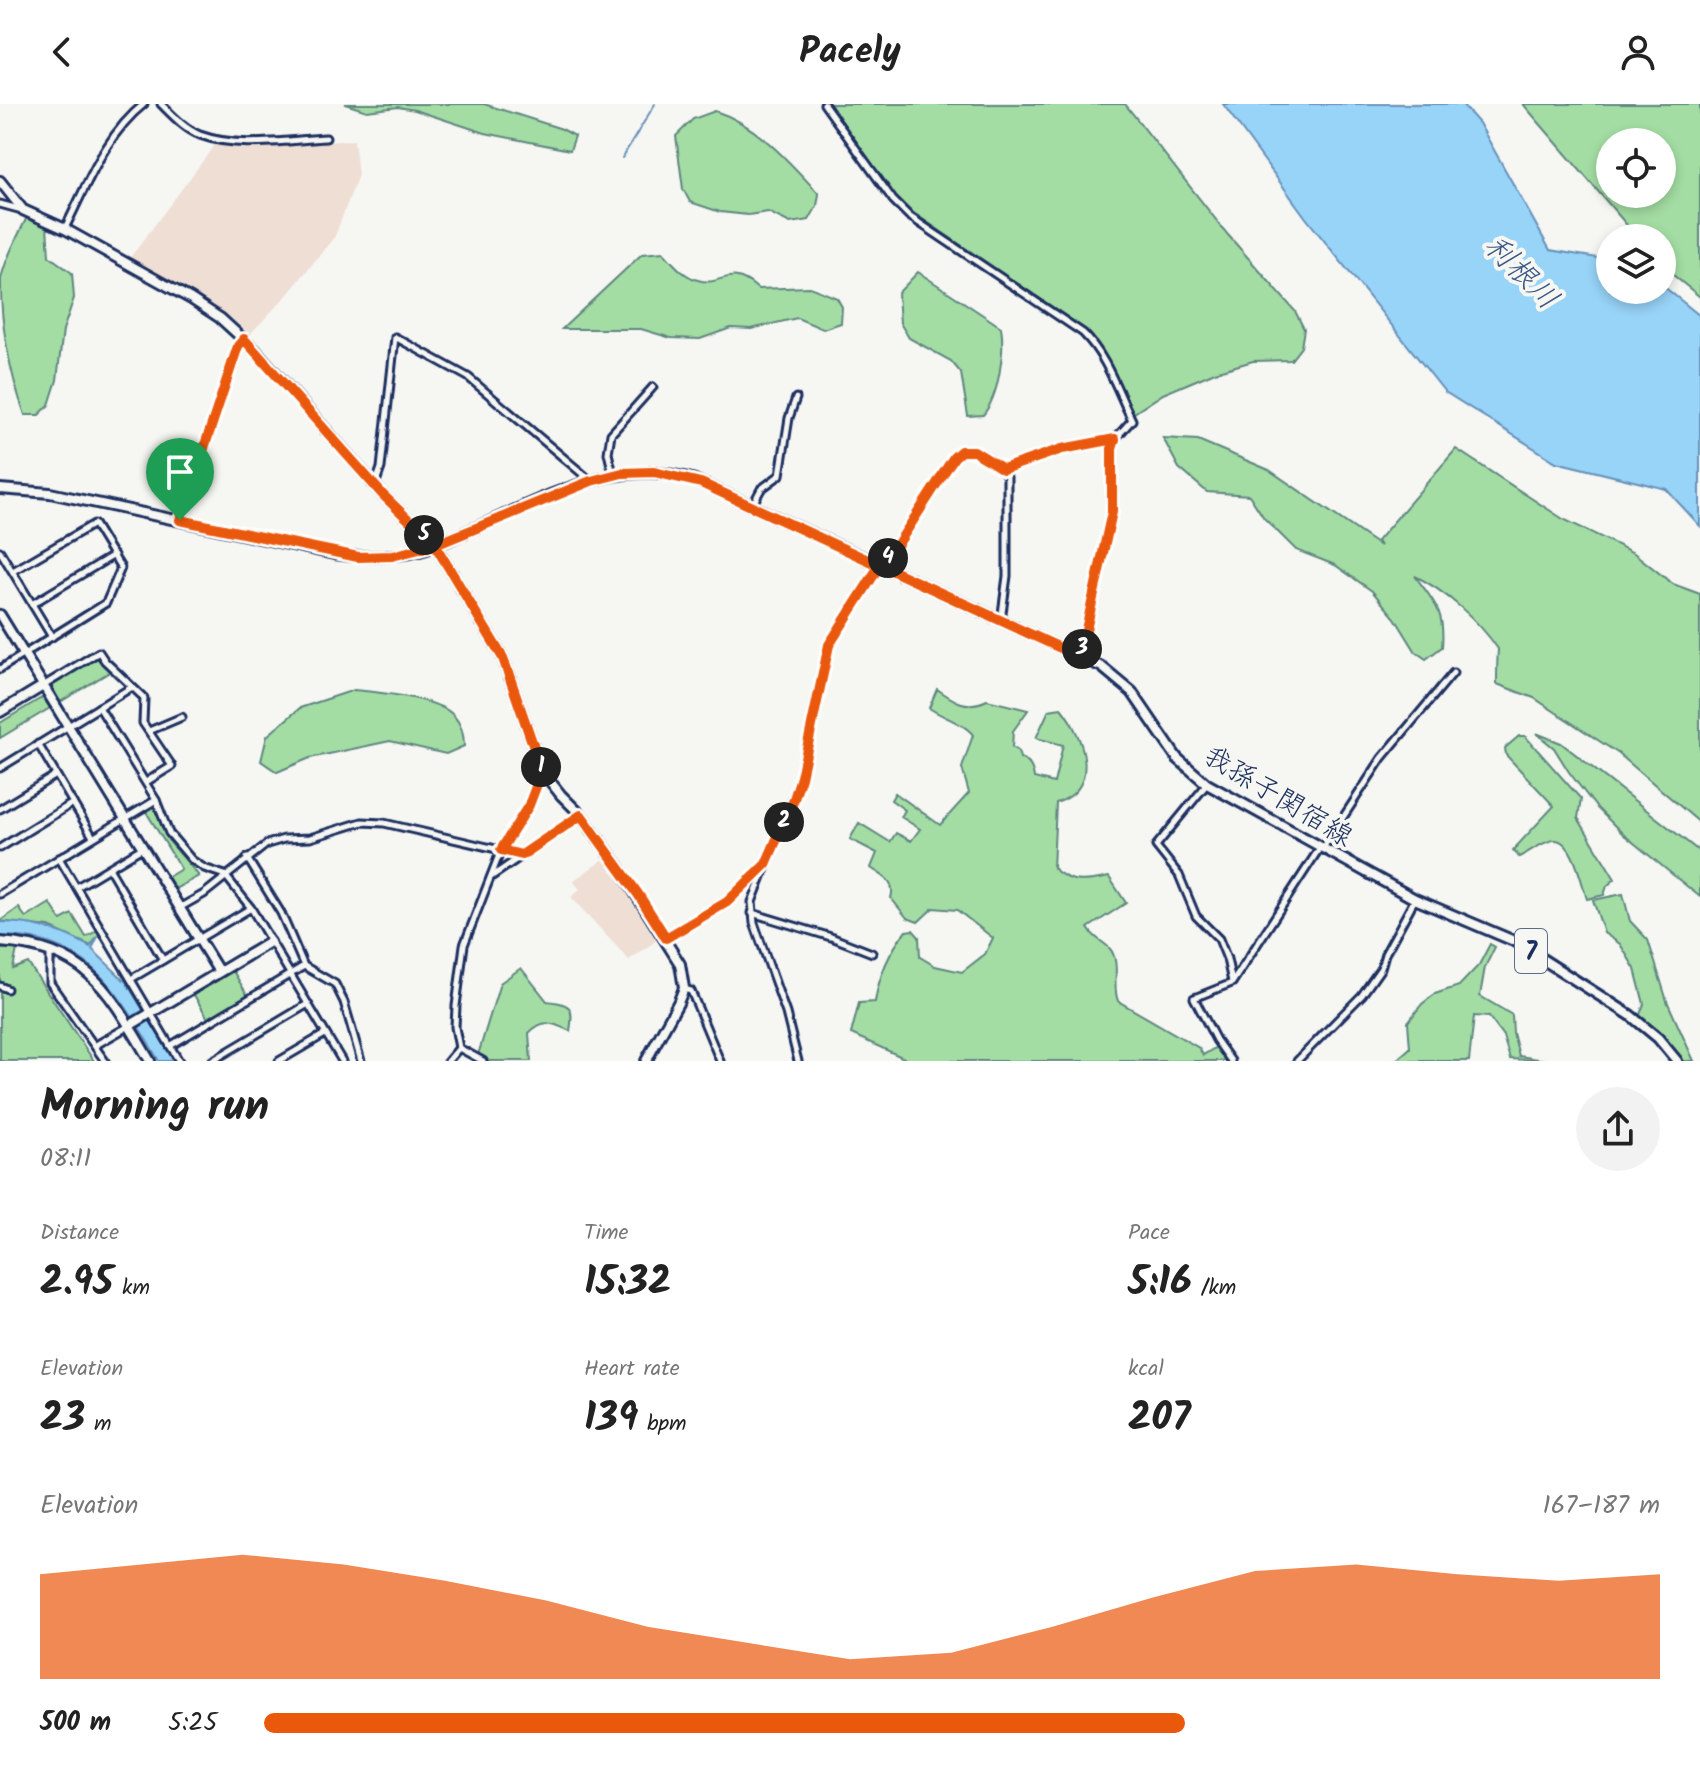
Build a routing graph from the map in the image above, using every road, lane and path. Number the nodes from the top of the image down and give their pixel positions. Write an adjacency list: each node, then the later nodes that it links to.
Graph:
1 (144, 104): 8 (street)
2 (161, 104): 4 (street)
3 (824, 104): 12 (street)
4 (326, 138)
5 (0, 181): 7 (street)
6 (0, 204): 7 (street)
7 (23, 210): 8 (street)
8 (65, 229): 9 (street)
9 (244, 339): 16 (street); 19 (street)
10 (653, 387): 14 (street)
11 (796, 398): 18 (street)
12 (1115, 439): 13 (street); 30 (street)
13 (1003, 469): 23 (street); 27 (street)
14 (613, 474): 15 (street, 我孫子関宿線 / 7); 18 (street, 我孫子関宿線 / 7)
15 (591, 481): 16 (street); 20 (street, 我孫子関宿線 / 7)
16 (375, 486): 20 (street)
17 (0, 489): 19 (street, 我孫子関宿線 / 7)
18 (752, 506): 23 (street, 我孫子関宿線 / 7)
19 (180, 520): 20 (street, 我孫子関宿線 / 7)
20 (435, 545): 42 (street)
21 (0, 551): 24 (street)
22 (114, 555): 24 (street); 25 (street); 28 (street)
23 (882, 566): 27 (street, 我孫子関宿線 / 7); 59 (street)
24 (13, 571): 25 (street)
25 (32, 604): 28 (street)
26 (0, 615): 29 (street)
27 (1001, 621): 30 (street, 我孫子関宿線 / 7)
28 (52, 637): 29 (street)
29 (24, 654): 31 (street); 33 (street)
30 (1080, 657): 45 (street, 我孫子関宿線 / 7)
31 (0, 669)
32 (1453, 673): 52 (street)
33 (43, 686): 34 (street); 36 (street); 38 (street)
34 (132, 687): 35 (street); 39 (street)
35 (99, 707): 38 (street); 44 (street)
36 (0, 712)
37 (182, 717): 39 (street)
38 (68, 726): 40 (street); 50 (street)
39 (149, 731): 44 (street)
40 (38, 744): 41 (street); 43 (street)
41 (0, 768)
42 (542, 771): 49 (street); 55 (street)
43 (56, 775): 47 (street); 48 (street)
44 (146, 782): 46 (street)
45 (1207, 784): 52 (street, 我孫子関宿線 / 7); 80 (street)
46 (156, 800): 50 (street); 61 (street)
47 (73, 803): 51 (street); 53 (street)
48 (0, 809)
49 (581, 815): 56 (street); 69 (street)
50 (125, 818): 51 (street); 54 (street)
51 (93, 837): 57 (street)
52 (1322, 847): 65 (street, 我孫子関宿線 / 7); 80 (street)
53 (0, 848)
54 (142, 848): 60 (street); 66 (street)
55 (501, 850): 56 (street); 58 (street); 62 (street)
56 (522, 855): 62 (street)
57 (59, 858): 63 (street); 64 (street)
58 (247, 858): 61 (street); 76 (street)
59 (766, 864): 68 (street); 69 (street)
60 (109, 868): 63 (street); 75 (street)
61 (225, 875): 66 (street); 67 (street)
62 (490, 877): 88 (street)
63 (77, 887): 79 (street)
64 (0, 894)
65 (1415, 899): 102 (street); 103 (street, 我孫子関宿線 / 7)
66 (179, 908): 70 (street)
67 (251, 908): 70 (street); 72 (street)
68 (752, 913): 74 (street); 100 (street)
69 (666, 938): 81 (street)
70 (198, 939): 75 (street); 77 (street)
71 (0, 942): 73 (street)
72 (270, 942): 77 (street); 78 (street)
73 (51, 950): 84 (street); 86 (street)
74 (872, 953)
75 (163, 960): 79 (street)
76 (304, 966): 78 (street); 95 (street)
77 (219, 972): 83 (street)
78 (290, 974): 82 (street); 87 (street)
79 (131, 979): 83 (street)
80 (1232, 983): 101 (street)
81 (684, 988): 98 (street); 99 (street)
82 (308, 1004): 85 (street); 92 (street)
83 (148, 1014): 84 (street); 87 (street)
84 (132, 1024): 86 (street); 90 (street)
85 (325, 1034): 93 (street); 94 (street)
86 (96, 1045): 89 (street)
87 (170, 1046): 91 (street)
88 (459, 1048): 96 (street); 97 (street)
89 (105, 1061)
90 (150, 1061)
91 (179, 1061)
92 (212, 1061)
93 (279, 1061)
94 (342, 1061)
95 (361, 1061)
96 (448, 1061)
97 (483, 1061)
98 (646, 1061)
99 (720, 1061)
100 (798, 1061)
101 (1231, 1061)
102 (1297, 1061)
103 (1677, 1061)

